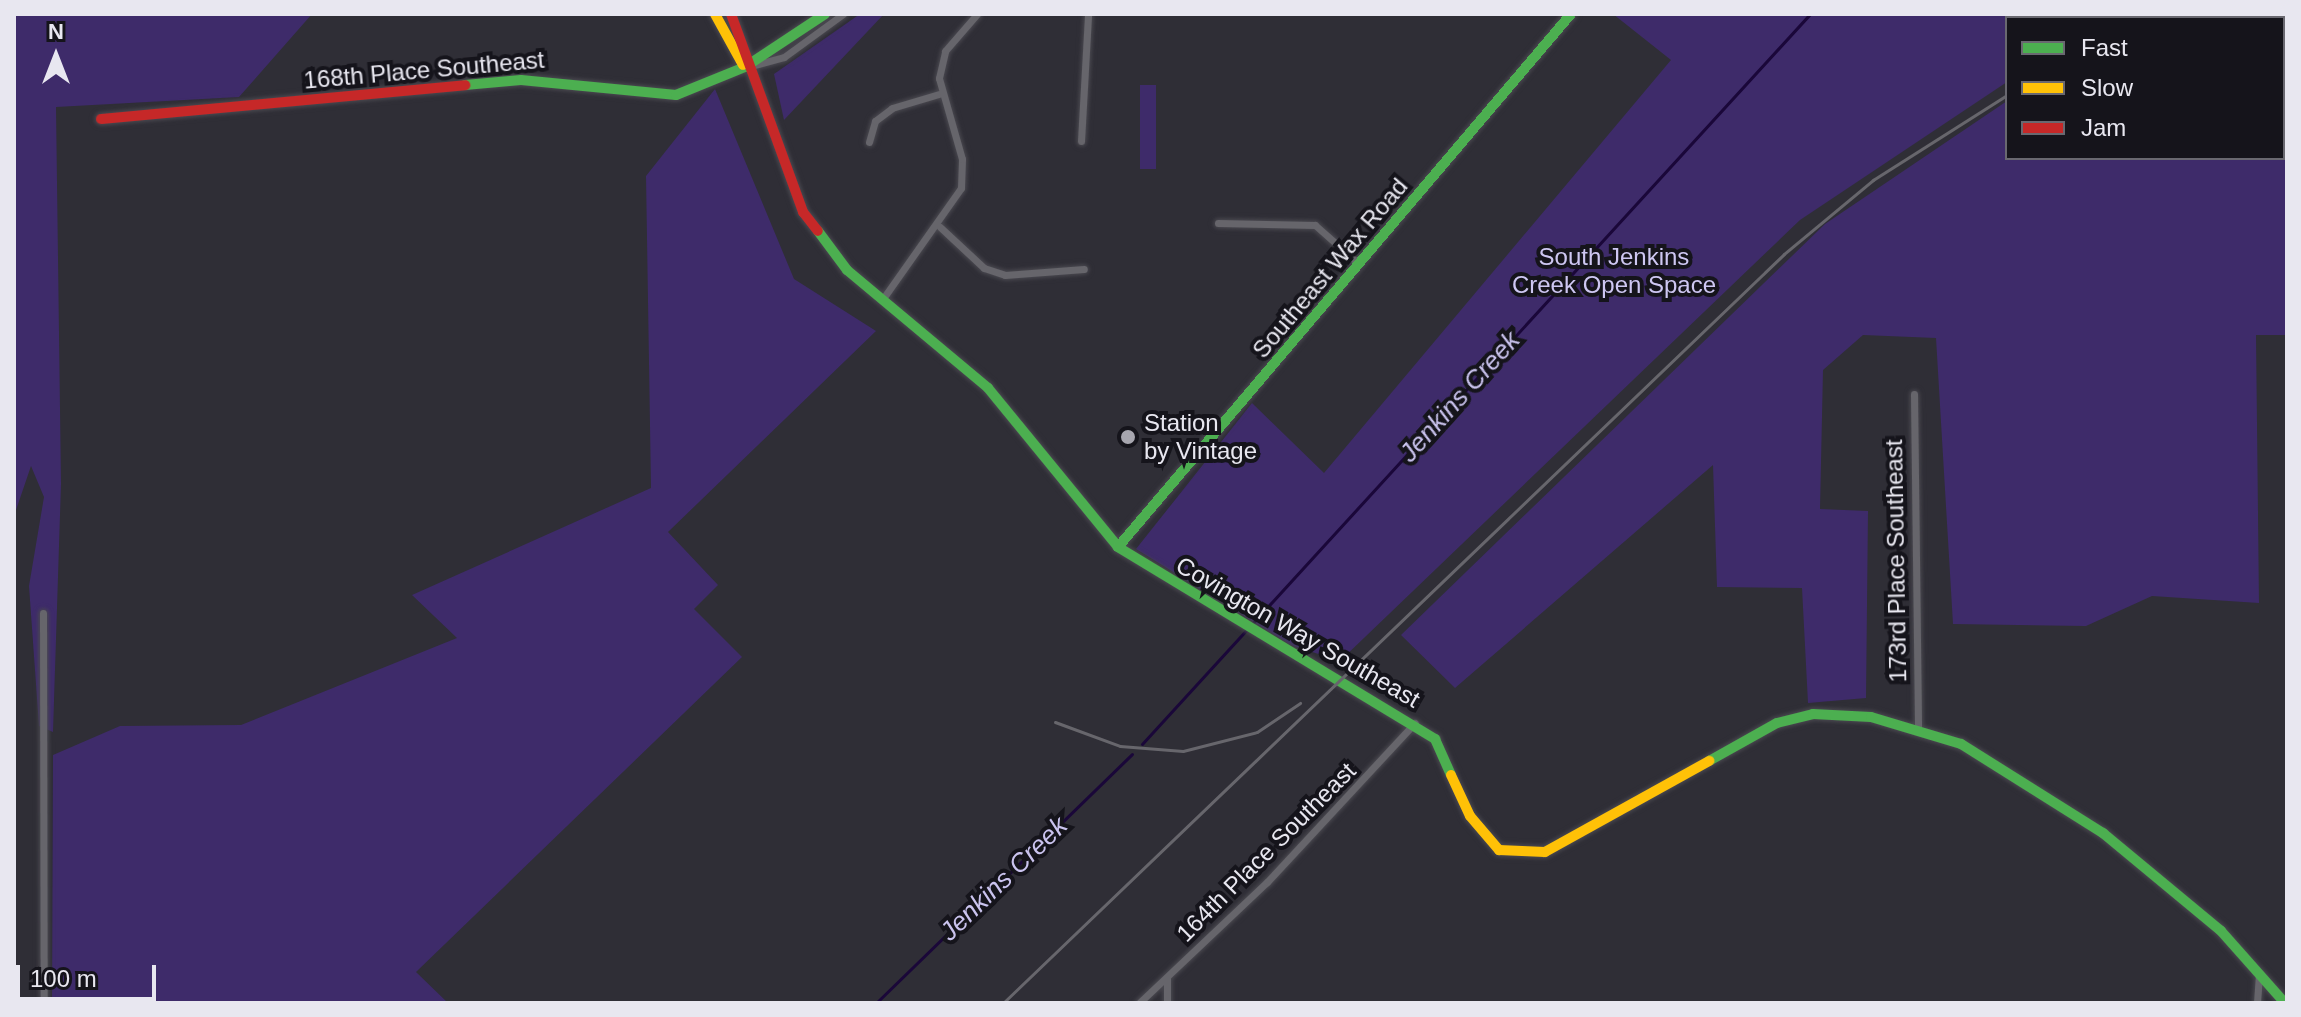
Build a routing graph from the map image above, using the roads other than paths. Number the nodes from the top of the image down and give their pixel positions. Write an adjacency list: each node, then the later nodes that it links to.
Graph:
1 (715, 14): 8 (street, Covington Way Southeast)
2 (731, 14): 8 (street, Covington Way Southeast)
3 (825, 14): 8 (street, 168th Place Southeast)
4 (843, 14): 8 (street, 168th Place Southeast)
5 (977, 14): 9 (street)
6 (1088, 14): 11 (street)
7 (1571, 14): 15 (street, Southeast Wax Road)
8 (745, 67): 10 (street, 168th Place Southeast); 17 (street, Covington Way Southeast)
9 (939, 94): 12 (street); 14 (street)
10 (101, 119)
11 (1081, 141)
12 (869, 142)
13 (1218, 223): 15 (street)
14 (940, 227): 16 (street); 17 (street)
15 (1359, 264): 19 (street, Southeast Wax Road)
16 (1084, 269)
17 (882, 300): 19 (street, Covington Way Southeast)
18 (1914, 394): 22 (street, 173rd Place Southeast)
19 (1118, 547): 21 (street, Covington Way Southeast)
20 (43, 613): 25 (street)
21 (1415, 723): 22 (street, Covington Way Southeast); 24 (street, 164th Place Southeast)
22 (1918, 727): 23 (street)
23 (2259, 970): 28 (street); 29 (street)
24 (1167, 978): 26 (street, 164th Place Southeast); 27 (street)
25 (44, 1003)
26 (1139, 1003)
27 (1167, 1003)
28 (2257, 1003)
29 (2285, 1003)

